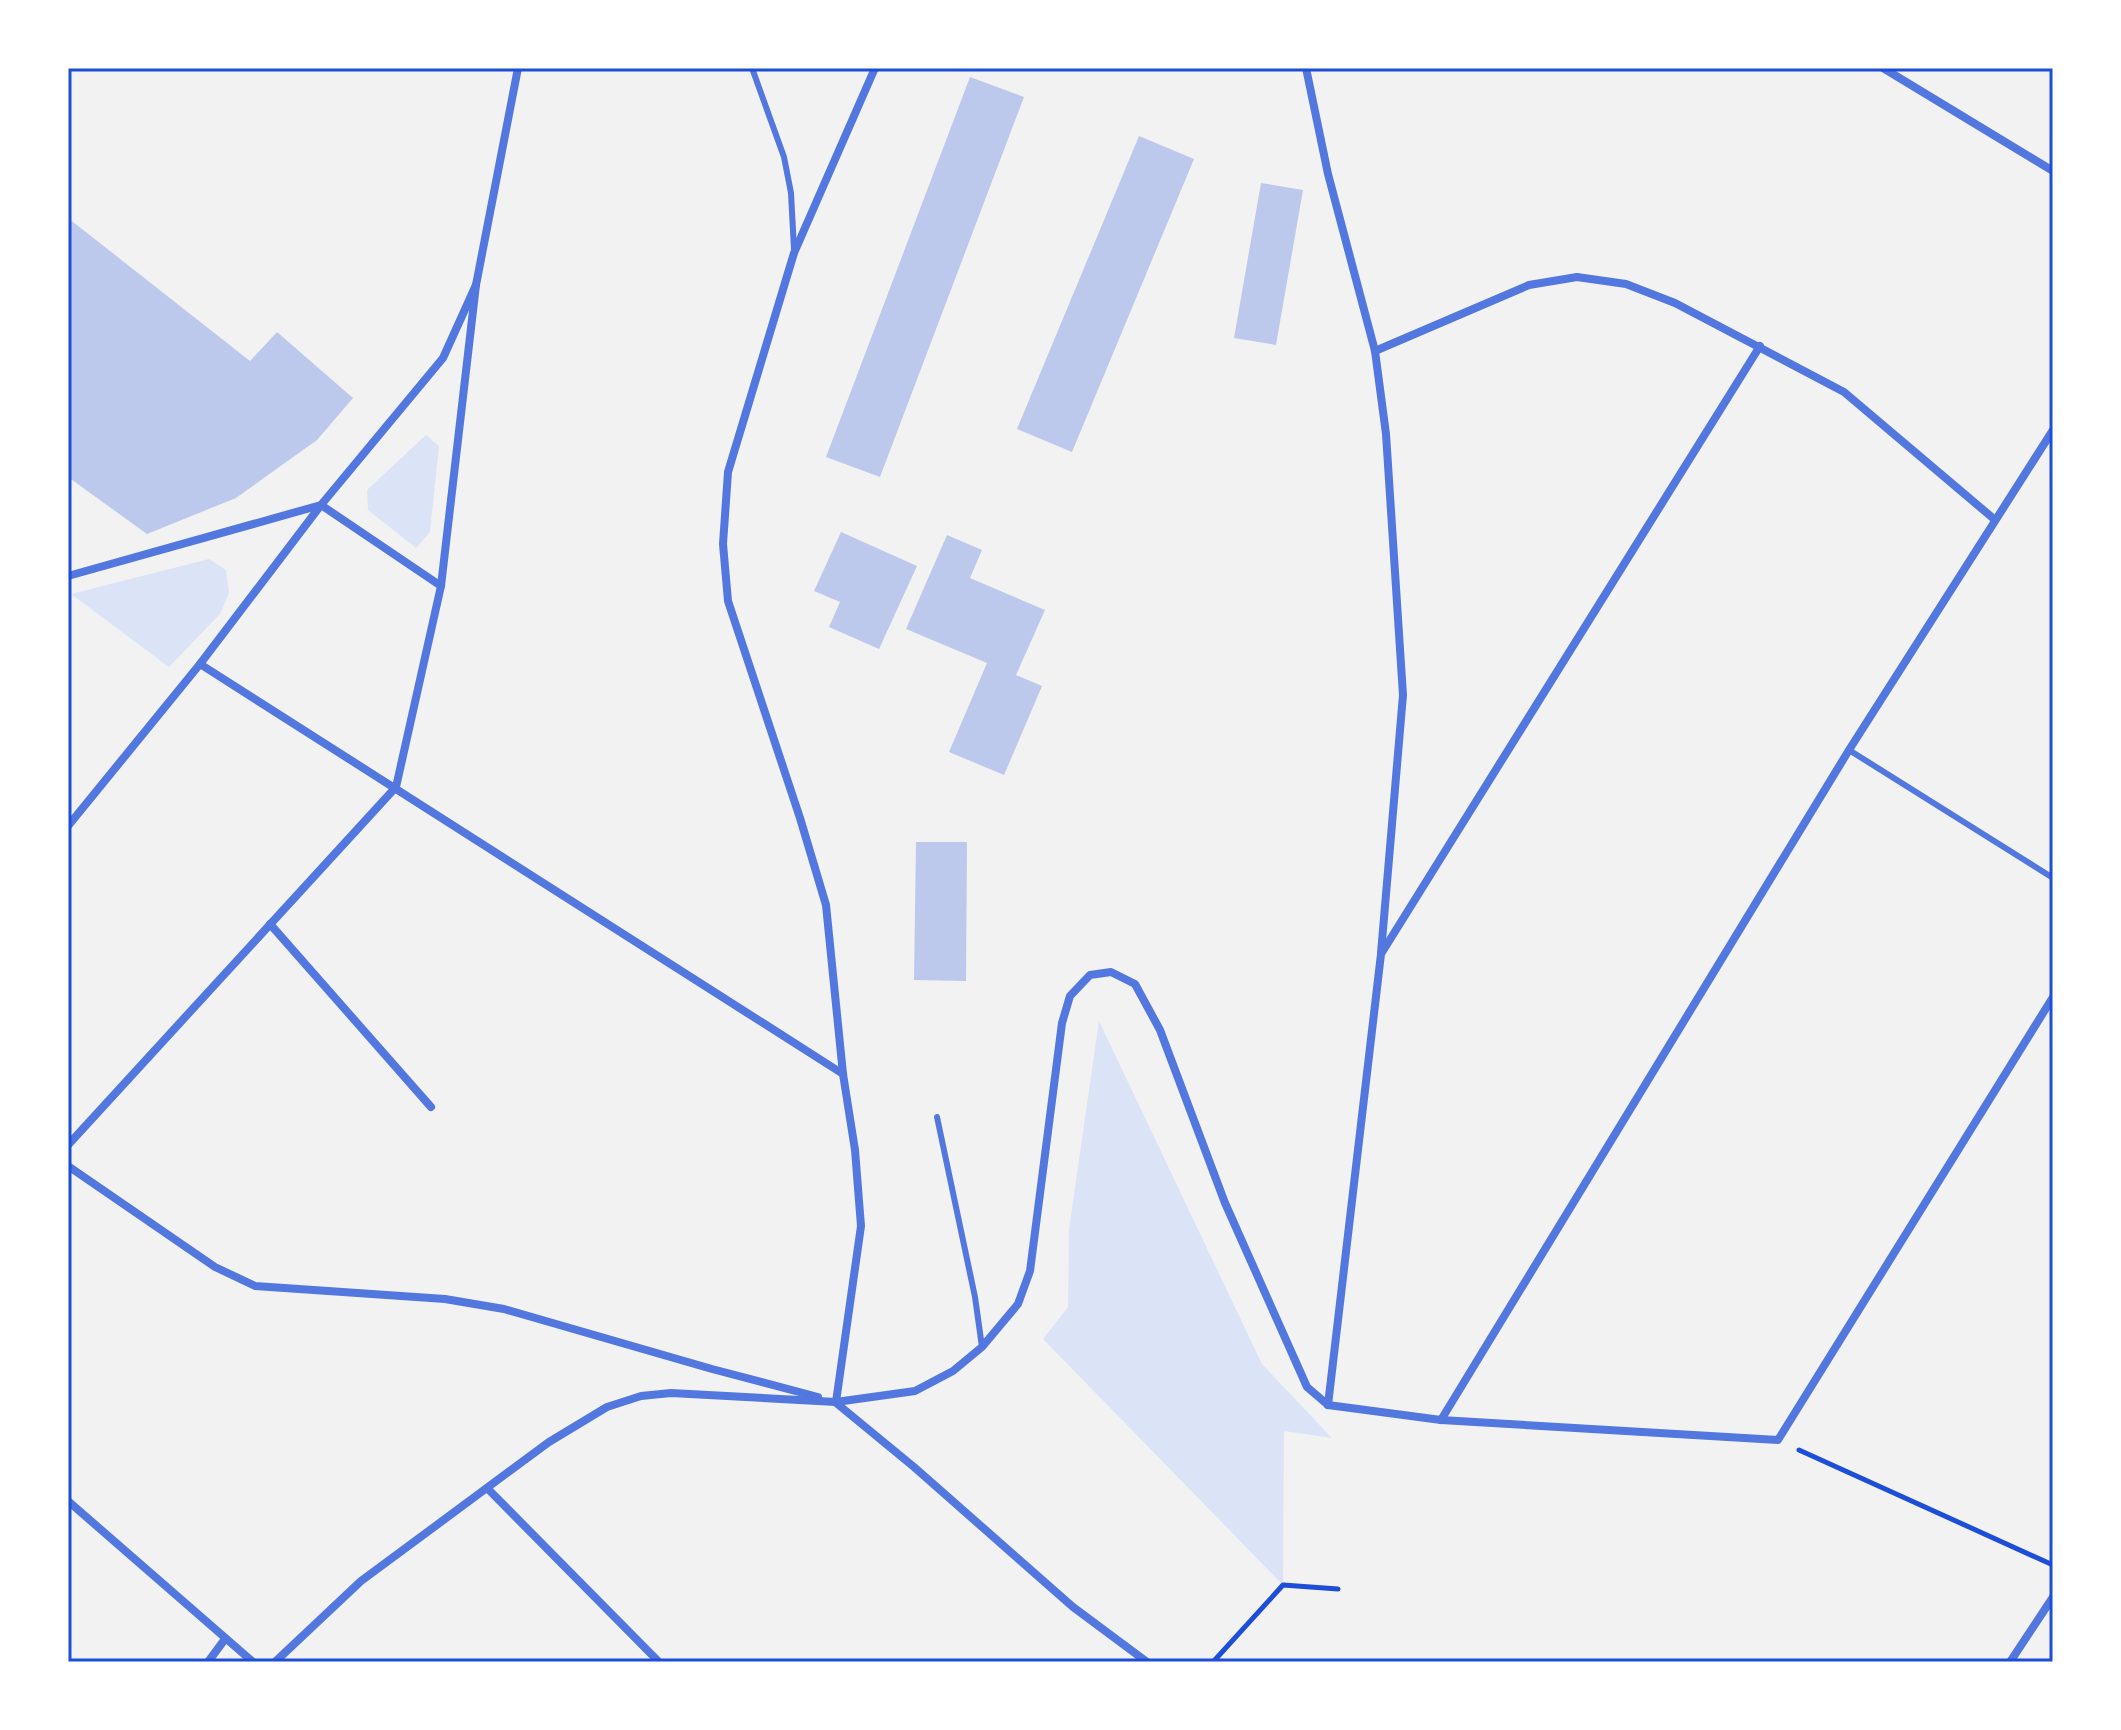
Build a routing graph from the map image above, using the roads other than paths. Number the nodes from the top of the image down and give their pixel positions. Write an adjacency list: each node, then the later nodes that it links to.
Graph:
1 (518, 68): 8 (street)
2 (752, 68): 7 (lane)
3 (875, 68): 7 (street)
4 (1306, 68): 10 (street)
5 (1883, 68): 6 (street)
6 (2053, 171)
7 (794, 253): 24 (street)
8 (476, 285): 12 (street); 15 (street)
9 (1760, 346): 10 (street); 13 (street); 22 (street)
10 (1375, 351): 22 (street)
11 (2053, 430): 13 (street)
12 (321, 505): 14 (street); 15 (street); 16 (street)
13 (1994, 519): 17 (street)
14 (68, 576)
15 (441, 586): 18 (street)
16 (200, 664): 18 (street); 19 (street)
17 (1849, 750): 20 (lane); 32 (street)
18 (396, 787): 21 (street); 24 (street)
19 (68, 826)
20 (2053, 878)
21 (270, 924): 25 (street); 27 (street)
22 (1381, 954): 31 (street)
23 (2053, 997): 32 (street)
24 (843, 1074): 30 (street)
25 (431, 1107)
26 (937, 1117): 29 (lane)
27 (68, 1145)
28 (68, 1166): 30 (street)
29 (982, 1347): 30 (street); 31 (street)
30 (836, 1402): 33 (street); 41 (street)
31 (1328, 1405): 32 (street)
32 (1441, 1420)
33 (487, 1488): 39 (street); 40 (street)
34 (68, 1501): 36 (street)
35 (2053, 1597): 42 (street)
36 (225, 1639): 37 (street); 38 (street)
37 (208, 1662)
38 (253, 1662)
39 (275, 1662)
40 (659, 1662)
41 (1147, 1662)
42 (2010, 1662)

